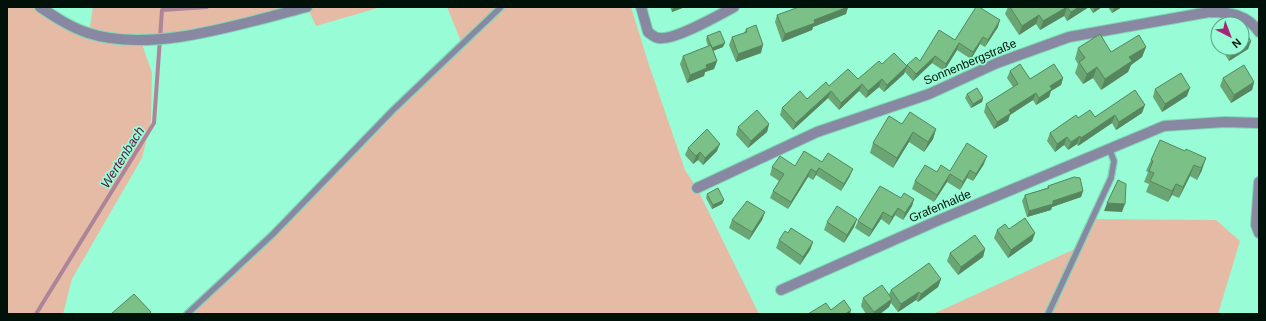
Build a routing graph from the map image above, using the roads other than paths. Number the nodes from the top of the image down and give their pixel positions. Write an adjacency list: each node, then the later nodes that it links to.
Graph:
1 (40, 7): 2 (street)
2 (307, 7)
3 (501, 7): 13 (lane)
4 (641, 7): 5 (street)
5 (734, 7)
6 (1259, 32): 10 (street, Sonnenbergstraße)
7 (1259, 123): 8 (street)
8 (1109, 148): 12 (street, Grafenhalde); 14 (lane)
9 (1259, 182): 11 (street)
10 (697, 188)
11 (1259, 232)
12 (781, 290)
13 (187, 314)
14 (1048, 314)

